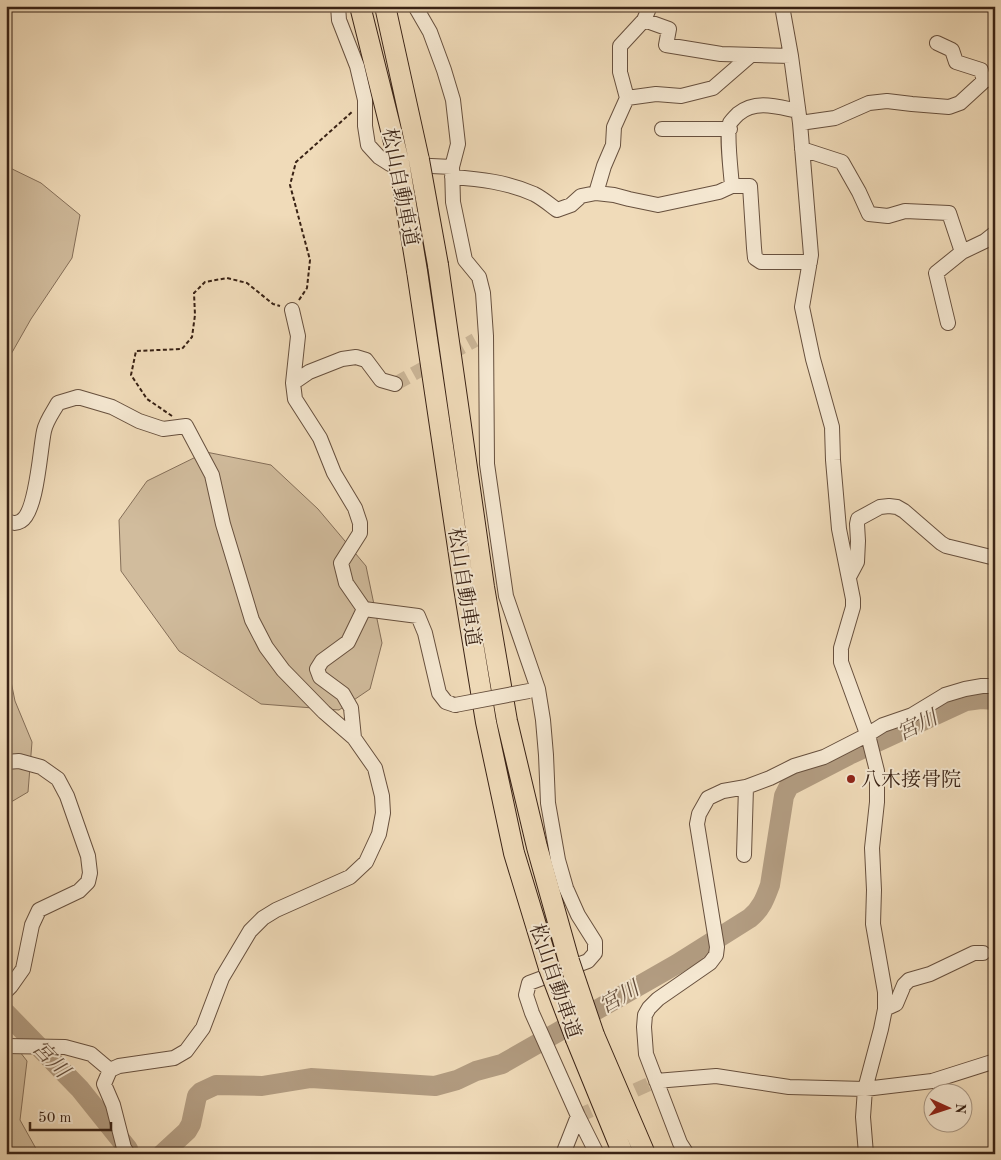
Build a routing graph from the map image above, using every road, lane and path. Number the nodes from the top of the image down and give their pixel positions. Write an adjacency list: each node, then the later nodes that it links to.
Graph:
1 (385, 6): 43 (highway, 松山自動車道, bridge)
2 (415, 6): 18 (street)
3 (650, 6): 7 (street)
4 (782, 6): 10 (street)
5 (357, 9): 6 (street); 43 (highway, 松山自動車道, bridge)
6 (338, 13): 13 (street)
7 (644, 20): 9 (street); 12 (street)
8 (937, 43): 11 (street)
9 (751, 55): 10 (street); 12 (street)
10 (791, 56): 14 (street)
11 (989, 79): 14 (street)
12 (627, 98): 20 (street)
13 (365, 100): 18 (street); 24 (path)
14 (799, 117): 16 (street); 17 (street)
15 (662, 129): 16 (street)
16 (730, 129): 19 (street)
17 (802, 149): 22 (street); 23 (street)
18 (452, 172): 20 (street); 34 (street)
19 (732, 186): 20 (street); 23 (street)
20 (596, 193)
21 (995, 233): 22 (street)
22 (962, 252): 25 (street)
23 (810, 262): 31 (street)
24 (292, 310): 26 (street); 28 (path)
25 (948, 323)
26 (293, 383): 27 (street); 32 (street)
27 (395, 384)
28 (186, 426): 29 (street); 35 (street)
29 (6, 521)
30 (995, 558): 31 (street)
31 (849, 577): 36 (street)
32 (364, 609): 34 (street, bridge); 35 (street)
33 (995, 686): 36 (street)
34 (533, 690): 49 (street)
35 (354, 738): 46 (street)
36 (870, 741): 38 (street); 42 (street)
37 (6, 762): 41 (street)
38 (746, 787): 39 (street); 47 (street)
39 (744, 855)
40 (983, 953): 42 (street)
41 (6, 991)
42 (885, 1009): 48 (street)
43 (584, 1037): 53 (highway, 松山自動車道); 54 (highway, 松山自動車道)
44 (6, 1046): 46 (street)
45 (995, 1061): 48 (street)
46 (110, 1070): 50 (street)
47 (656, 1081): 48 (street); 55 (street)
48 (865, 1089): 56 (street)
49 (578, 1116): 51 (street); 52 (street)
50 (128, 1154)
51 (563, 1154)
52 (597, 1154)
53 (623, 1154)
54 (645, 1154)
55 (687, 1154)
56 (866, 1154)

